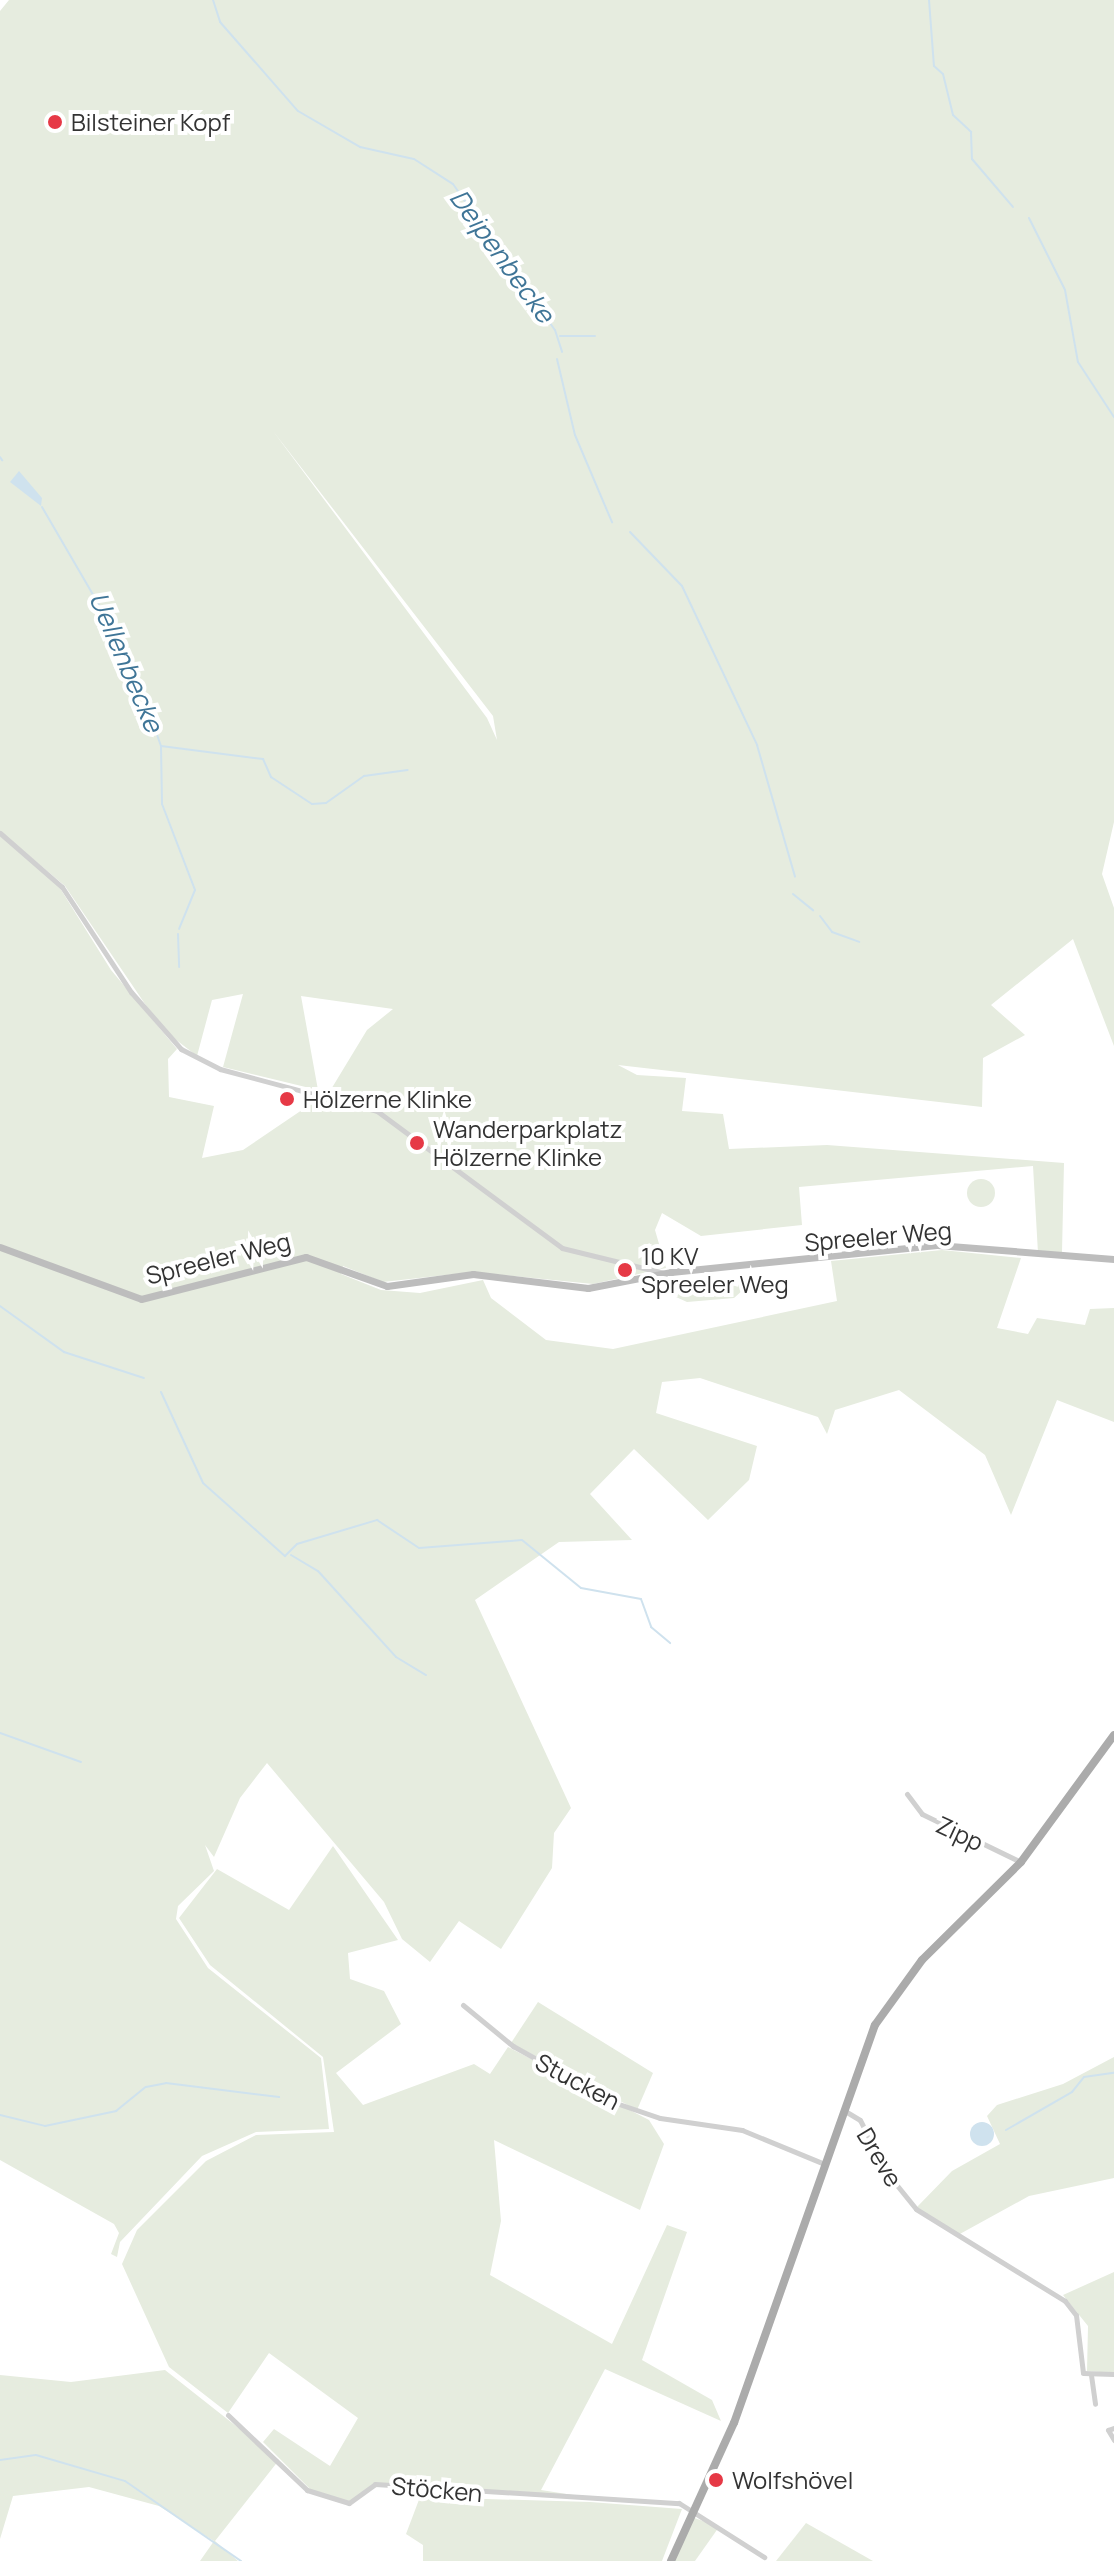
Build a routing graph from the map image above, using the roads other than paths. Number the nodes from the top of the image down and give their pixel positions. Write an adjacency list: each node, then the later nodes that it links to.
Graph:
1 (0, 833): 4 (street)
2 (0, 1247): 4 (street, Spreeler Weg)
3 (1114, 1259): 4 (street, Spreeler Weg)
4 (664, 1273)
5 (1114, 1735): 7 (main road)
6 (907, 1794): 7 (street, Zipp)
7 (1021, 1862): 9 (main road)
8 (463, 2005): 10 (street, Stucken)
9 (841, 2109): 10 (main road); 12 (street, Dreve)
10 (822, 2163): 17 (main road)
11 (1114, 2374): 12 (street)
12 (1091, 2375): 13 (street)
13 (1095, 2404)
14 (228, 2415): 17 (street, Stöcken)
15 (1114, 2428): 16 (street)
16 (1114, 2440)
17 (692, 2510): 18 (street); 19 (main road)
18 (764, 2557)
19 (671, 2561)

